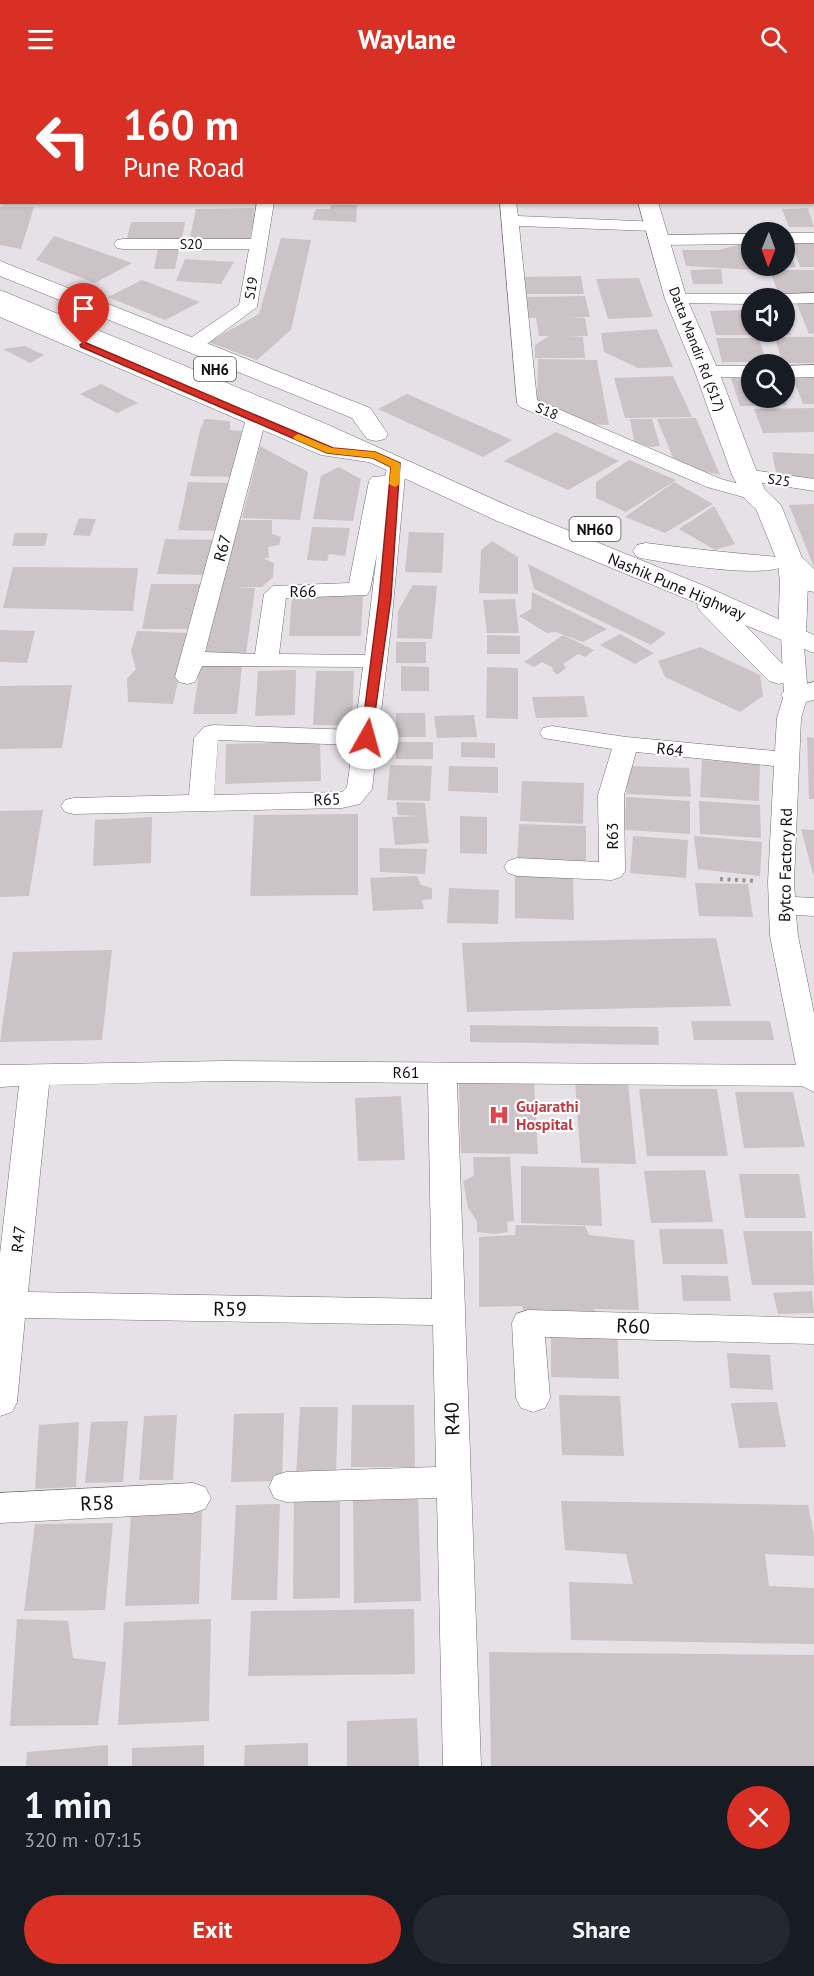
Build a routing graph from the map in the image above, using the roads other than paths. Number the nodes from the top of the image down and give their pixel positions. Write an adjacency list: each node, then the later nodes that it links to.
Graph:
1 (266, 204): 9 (street, S19)
2 (649, 204): 4 (main road, Datta Mandir Rd (S17))
3 (509, 212): 4 (street); 25 (street, S18)
4 (656, 233): 5 (street); 15 (main road, Datta Mandir Rd (S17))
5 (741, 238)
6 (795, 238): 7 (street)
7 (814, 238)
8 (123, 244): 9 (street, S20)
9 (259, 244): 18 (street, S19)
10 (0, 268): 18 (main road)
11 (0, 281): 24 (main road, NH6)
12 (0, 297): 24 (main road, NH6)
13 (795, 298): 14 (street)
14 (814, 298)
15 (676, 299): 16 (street); 20 (main road, Datta Mandir Rd (S17))
16 (741, 299)
17 (0, 309): 23 (main road)
18 (193, 345): 24 (main road)
19 (814, 371): 22 (street)
20 (707, 372): 21 (street); 25 (main road, Datta Mandir Rd (S17))
21 (741, 372)
22 (795, 372)
23 (256, 420): 24 (main road); 34 (street, R67)
24 (383, 453): 27 (main road, Nashik Pune Highway / NH60); 30 (street); 31 (street, R65); 32 (main road, Nashik Pune Highway / NH6)
25 (749, 484): 26 (street, S25); 28 (main road, Datta Mandir Rd (S17))
26 (814, 485)
27 (646, 551): 28 (main road); 33 (main road, Nashik Pune Highway / NH60)
28 (781, 562): 29 (main road); 33 (main road, Datta Mandir Rd (S17))
29 (814, 584)
30 (359, 590): 31 (street); 34 (street, R66)
31 (385, 591): 38 (street, R65)
32 (697, 593): 33 (main road, Nashik Pune Highway / NH6); 36 (main road)
33 (794, 625): 36 (street, Bytco Factory Rd)
34 (266, 661): 35 (street)
35 (360, 661)
36 (795, 695): 40 (street, Bytco Factory Rd)
37 (552, 733): 39 (street, R64)
38 (367, 738): 41 (street, R65); 41 (street)
39 (626, 744): 40 (street, R64); 43 (street, R63)
40 (788, 760): 44 (street, Bytco Factory Rd)
41 (201, 803): 42 (street, R65)
42 (74, 806)
43 (517, 867)
44 (782, 894): 45 (street); 49 (street, Bytco Factory Rd)
45 (814, 907)
46 (442, 1072): 48 (street, R61); 49 (street, R61); 52 (street, R40)
47 (0, 1076): 48 (street, R61)
48 (35, 1076): 50 (street, R47)
49 (813, 1079)
50 (7, 1273): 51 (street, R47)
51 (10, 1305): 52 (street, R59); 55 (street, R47)
52 (448, 1312): 56 (street, R40)
53 (814, 1330): 54 (street, R60)
54 (532, 1398)
55 (0, 1402)
56 (453, 1482): 57 (street); 60 (street, R40)
57 (286, 1487)
58 (193, 1498): 59 (street, R58)
59 (0, 1508)
60 (462, 1766)

